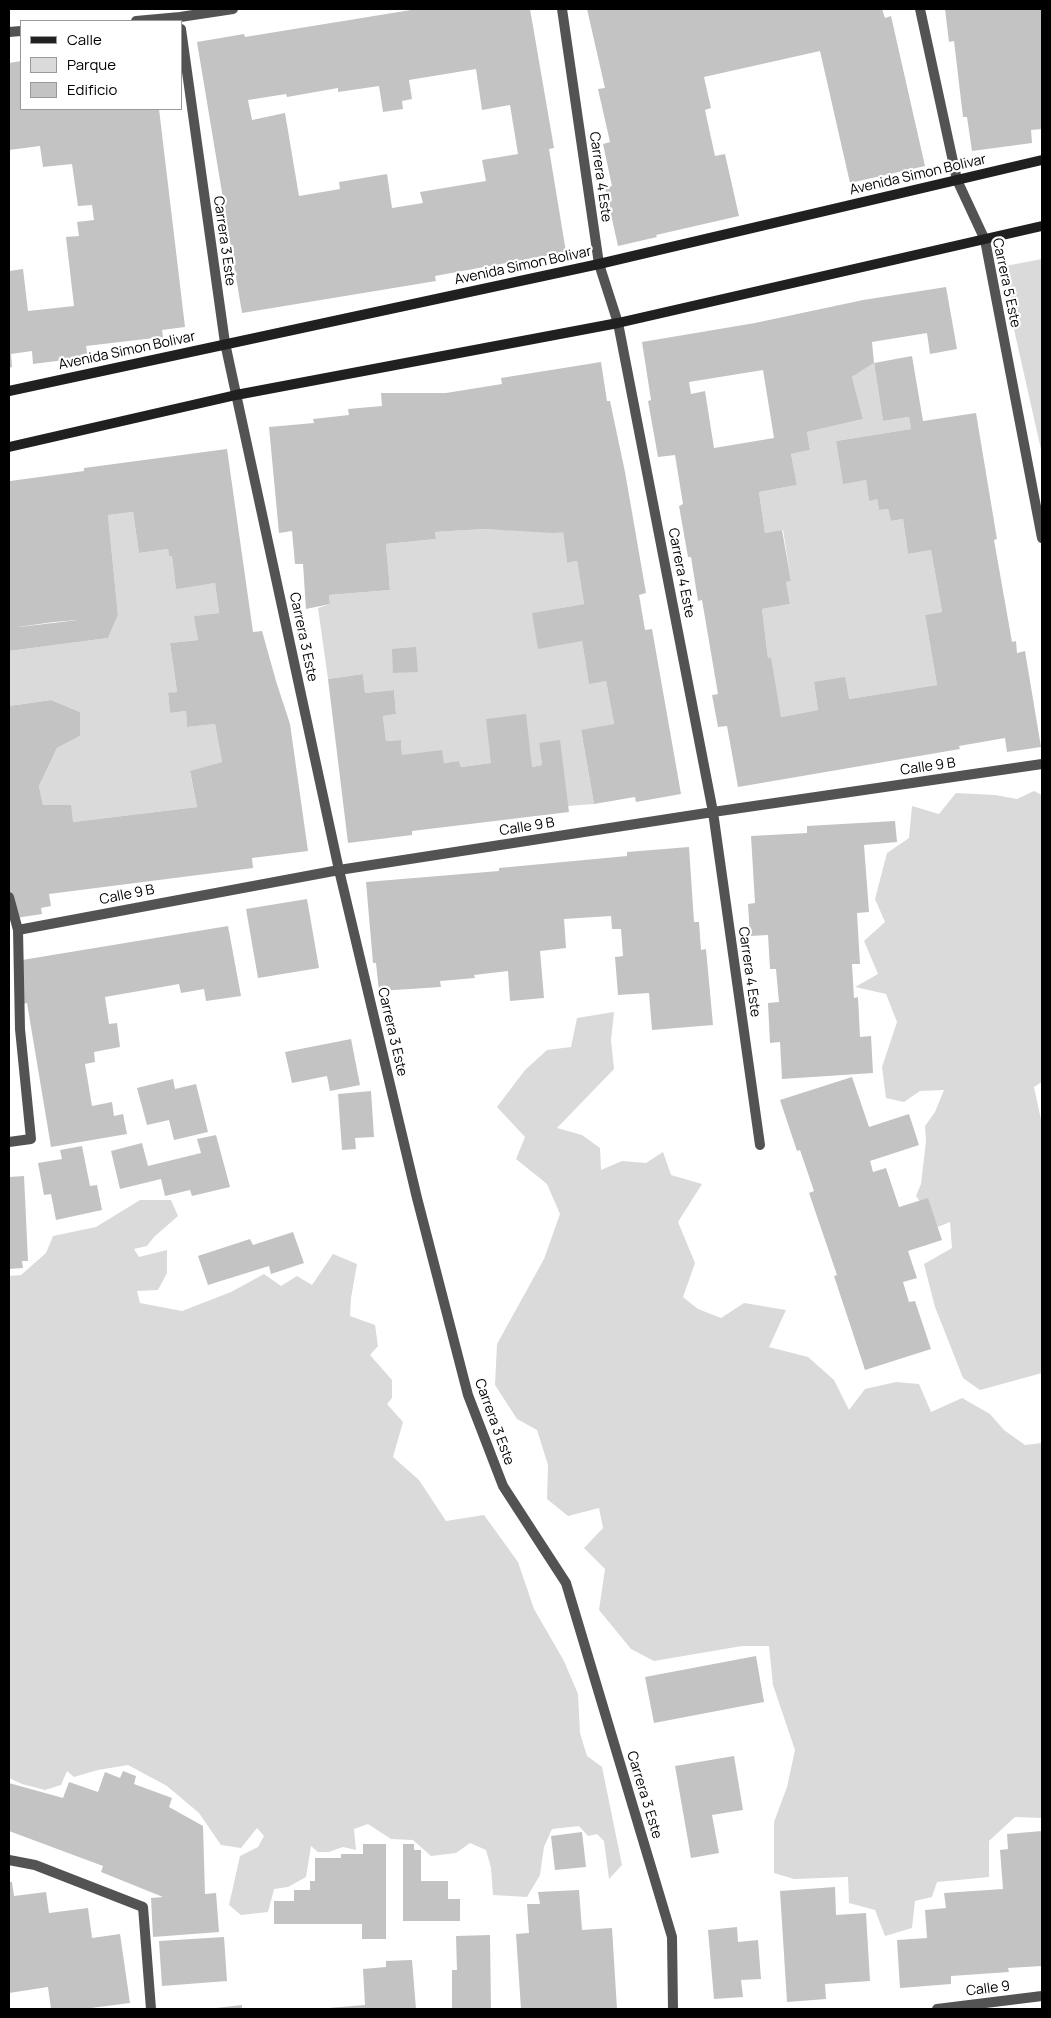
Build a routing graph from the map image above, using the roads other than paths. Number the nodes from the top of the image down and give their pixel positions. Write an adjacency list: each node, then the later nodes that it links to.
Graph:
1 (233, 9): 4 (street)
2 (562, 9): 11 (street, Carrera 4 Este)
3 (920, 9): 8 (street, Carrera 5 Este)
4 (180, 16): 5 (street)
5 (145, 20)
6 (182, 36): 13 (street, Carrera 3 Este)
7 (1042, 160): 8 (main road, Avenida Simon Bolivar)
8 (957, 180): 10 (street, Carrera 5 Este); 11 (main road, Avenida Simon Bolivar)
9 (1042, 226): 10 (main road)
10 (985, 240): 12 (main road); 17 (street, Carrera 5 Este)
11 (599, 264): 12 (street, Carrera 4 Este); 13 (main road, Avenida Simon Bolivar)
12 (618, 323): 15 (main road); 19 (street, Carrera 4 Este)
13 (225, 343): 14 (main road, Avenida Simon Bolivar); 15 (street, Carrera 3 Este)
14 (9, 391)
15 (236, 395): 16 (main road); 20 (street, Carrera 3 Este)
16 (9, 447)
17 (1042, 538)
18 (1042, 764): 19 (street, Calle 9 B)
19 (713, 812): 20 (street, Calle 9 B); 24 (street, Carrera 4 Este)
20 (339, 870): 22 (street, Calle 9 B); 28 (street, Carrera 3 Este)
21 (9, 897): 22 (street)
22 (18, 930): 23 (street)
23 (9, 1142)
24 (760, 1145)
25 (9, 1860): 27 (street)
26 (1042, 1996): 29 (street, Calle 9)
27 (151, 2009)
28 (673, 2009)
29 (937, 2009)

